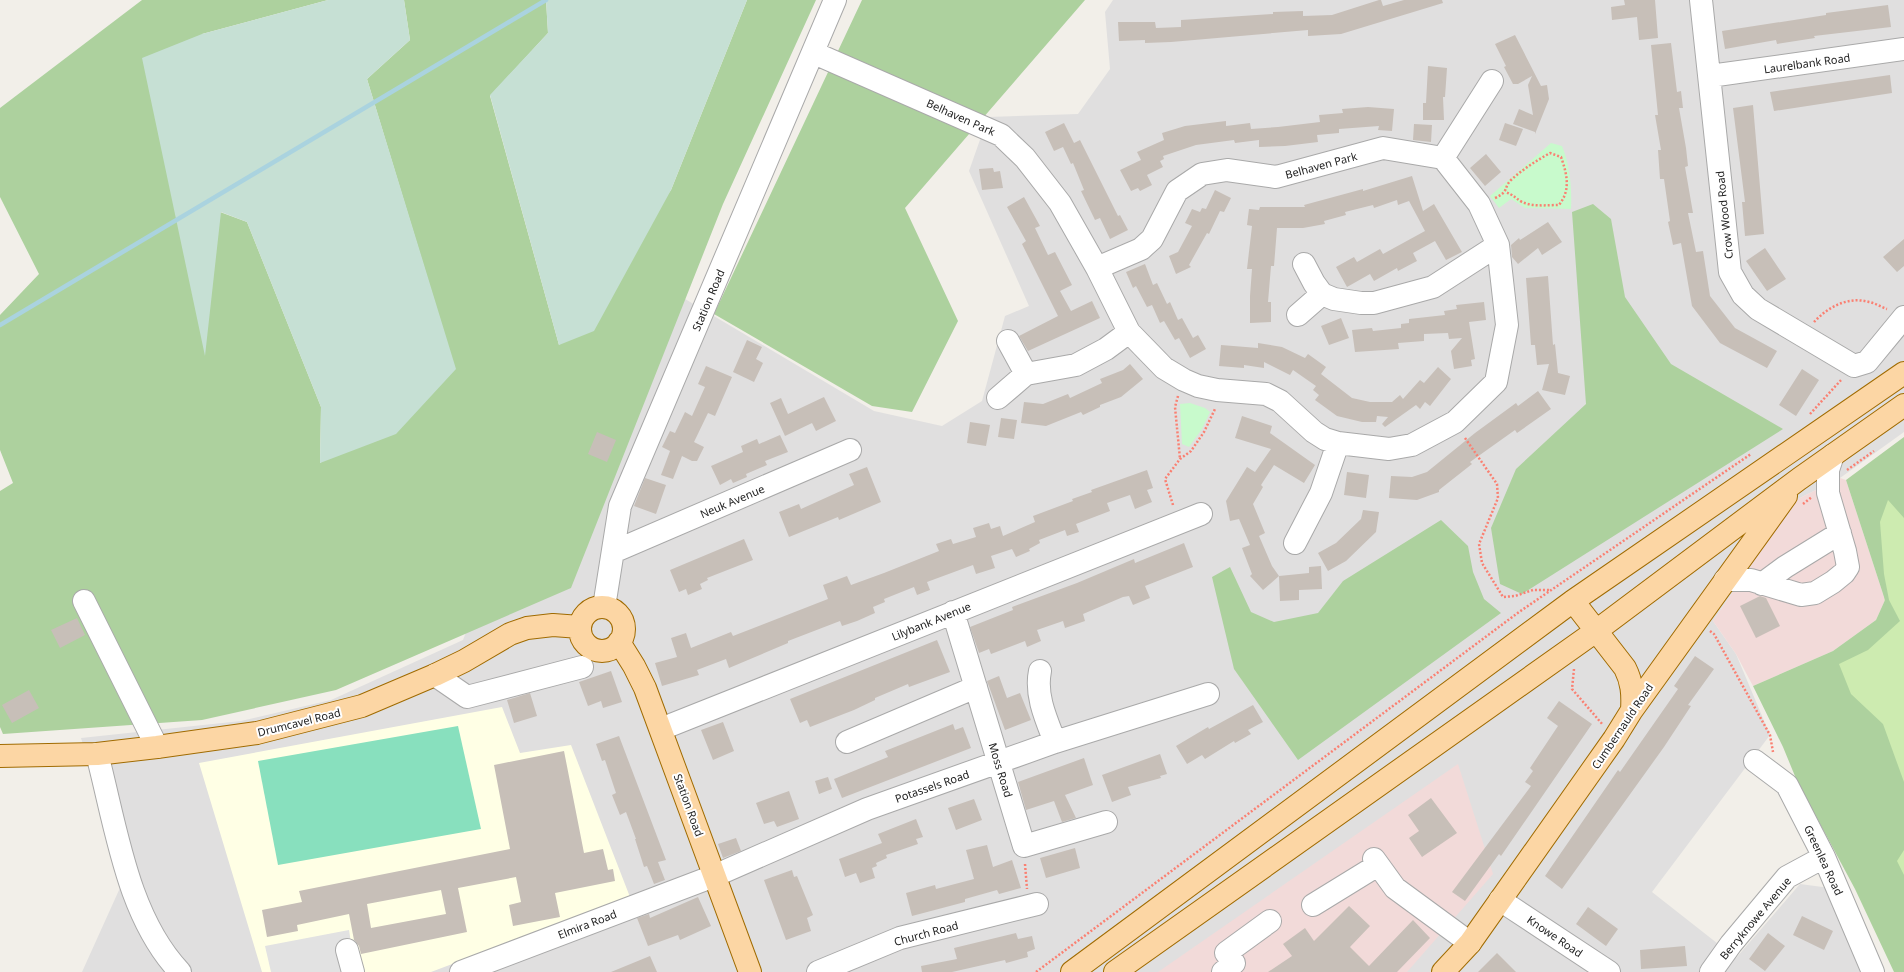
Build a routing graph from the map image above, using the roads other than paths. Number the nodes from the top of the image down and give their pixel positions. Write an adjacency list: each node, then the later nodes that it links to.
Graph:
1 (835, 0): 4 (street, Station Road)
2 (1701, 0): 5 (street, Crow Wood Road)
3 (1904, 49): 5 (street, Laurelbank Road)
4 (814, 53): 10 (street, Belhaven Park); 27 (street, Station Road)
5 (1710, 76): 13 (street, Crow Wood Road)
6 (1492, 81): 7 (street)
7 (1443, 158): 8 (street, Belhaven Park); 10 (street, Belhaven Park)
8 (1498, 245): 11 (street); 20 (street, Belhaven Park)
9 (1304, 264): 11 (street)
10 (1097, 268): 14 (street, Belhaven Park)
11 (1322, 294): 12 (street)
12 (1298, 315)
13 (1903, 318)
14 (1129, 332): 17 (street); 20 (street, Belhaven Park)
15 (1008, 341): 17 (street)
16 (1904, 373): 31 (main road)
17 (1026, 374): 18 (street)
18 (998, 398)
19 (1904, 405): 22 (main road)
20 (1338, 443): 26 (street)
21 (850, 450): 27 (street, Neuk Avenue)
22 (1834, 455): 23 (main road); 25 (street)
23 (1799, 479): 28 (main road, Cumbernauld Road); 35 (main road)
24 (1201, 514): 33 (street, Lilybank Avenue)
25 (1840, 533): 29 (street); 29 (street)
26 (1295, 543)
27 (613, 552): 32 (street, Station Road)
28 (1731, 572): 29 (street); 42 (main road, Cumbernauld Road)
29 (1762, 584)
30 (84, 601): 46 (street)
31 (1573, 601): 35 (main road); 65 (main road)
32 (604, 607): 34 (main road); 36 (main road)
33 (953, 612): 40 (street, Moss Road); 43 (street, Lilybank Avenue)
34 (580, 627): 36 (main road); 39 (main road, Drumcavel Road)
35 (1596, 631): 42 (main road); 66 (main road)
36 (619, 642): 43 (main road, Station Road)
37 (582, 667): 39 (street)
38 (1040, 671): 45 (street)
39 (435, 675): 46 (main road, Drumcavel Road)
40 (976, 687): 44 (street); 50 (street, Moss Road)
41 (1208, 694): 45 (street, Potassels Road)
42 (1632, 710): 54 (main road, Cumbernauld Road)
43 (661, 729): 53 (main road, Station Road)
44 (847, 742)
45 (1054, 742): 50 (street, Potassels Road)
46 (157, 748): 47 (main road, Drumcavel Road)
47 (97, 754): 48 (main road, Drumcavel Road); 60 (street)
48 (0, 756)
49 (1755, 761): 52 (street, Greenlea Road)
50 (998, 763): 51 (street, Moss Road); 53 (street, Potassels Road)
51 (1106, 822)
52 (1824, 857): 70 (street, Berryknowe Avenue); 71 (street, Greenlea Road)
53 (714, 876): 62 (street, Elmira Road); 63 (main road, Station Road)
54 (1500, 900): 58 (main road, Cumbernauld Road); 69 (street, Knowe Road)
55 (1032, 905): 64 (street, Church Road)
56 (1313, 905): 58 (street)
57 (1270, 921): 67 (street)
58 (1470, 943): 68 (main road, Cumbernauld Road)
59 (347, 950): 61 (street)
60 (180, 972)
61 (353, 972)
62 (461, 972)
63 (750, 972)
64 (818, 972)
65 (1072, 972)
66 (1115, 972)
67 (1223, 972)
68 (1443, 972)
69 (1609, 972)
70 (1711, 972)
71 (1873, 972)

